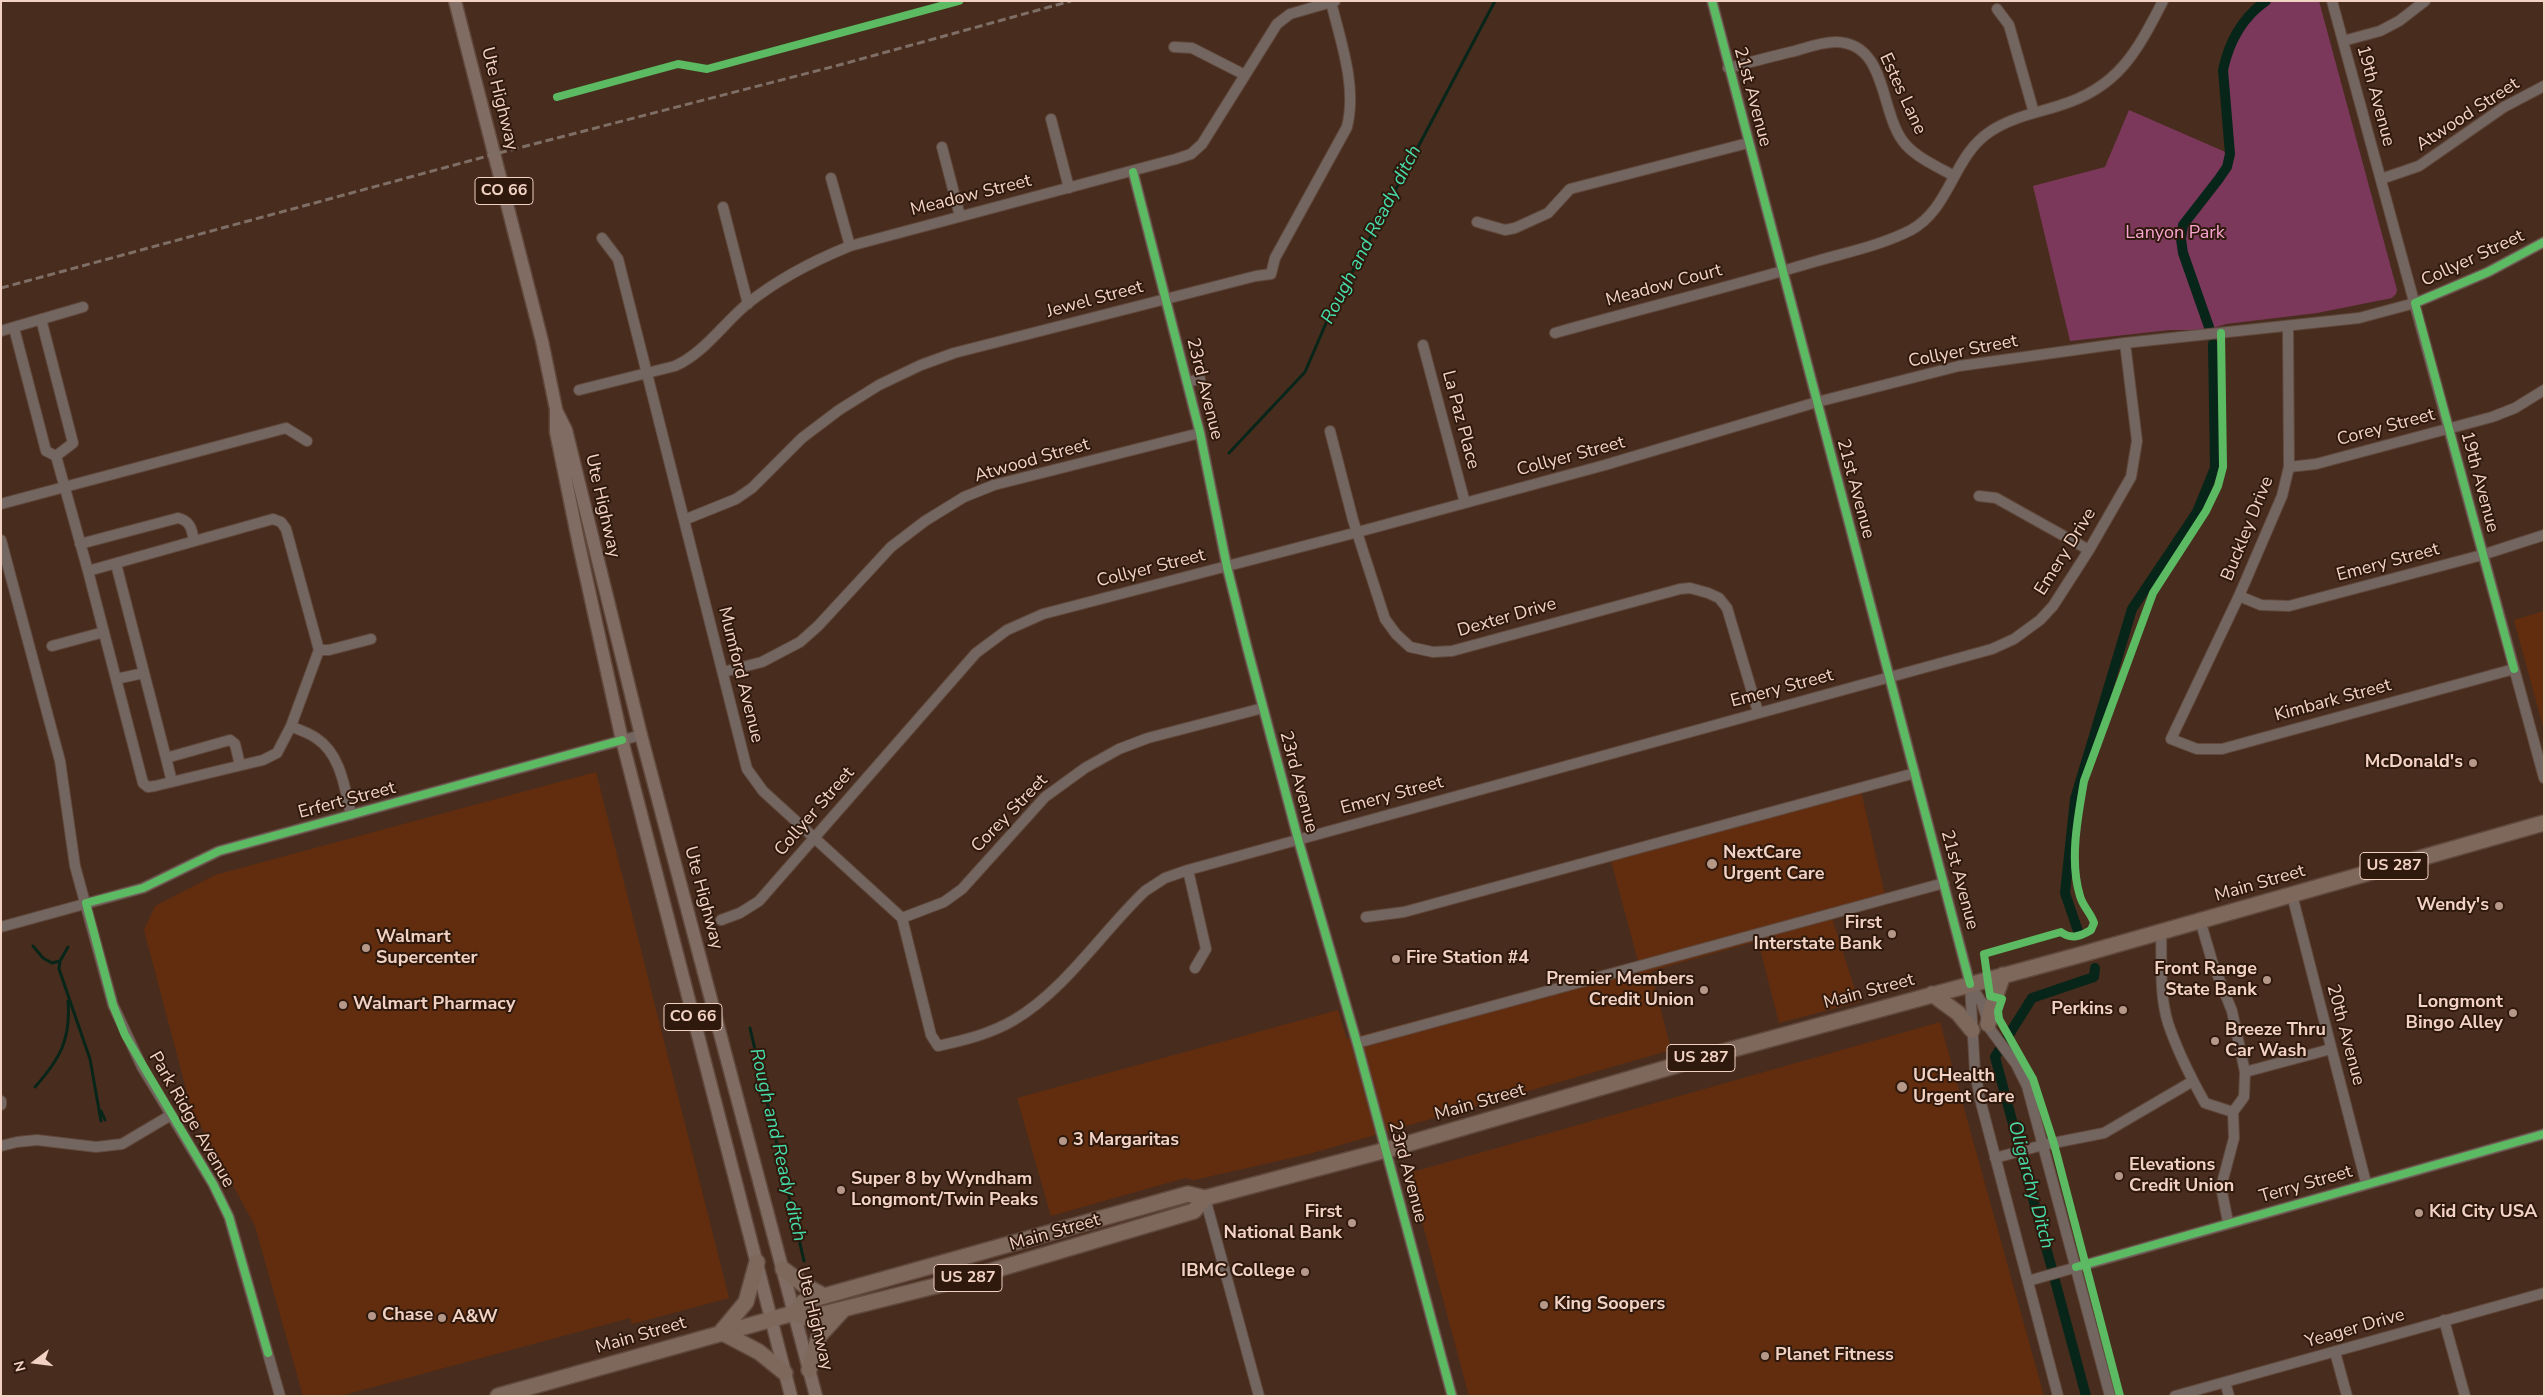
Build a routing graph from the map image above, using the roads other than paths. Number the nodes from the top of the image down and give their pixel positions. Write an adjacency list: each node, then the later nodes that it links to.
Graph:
1 (455, 1): 46 (main road, Ute Highway / CO 66)
2 (1712, 1): 10 (street, 21st Avenue)
3 (2163, 1): 13 (street, Meadow Court)
4 (2332, 1): 8 (street, 19th Avenue)
5 (2425, 1): 8 (street)
6 (1333, 2): 11 (street, Meadow Street); 29 (street, Jewel Street)
7 (1997, 10): 13 (street)
8 (2343, 41): 20 (street, 19th Avenue)
9 (1174, 47): 11 (street)
10 (1728, 68): 15 (street, 21st Avenue); 18 (street, Estes Lane)
11 (1244, 75): 17 (street, Meadow Street)
12 (2544, 86): 20 (street, Atwood Street)
13 (2034, 113): 18 (street, Meadow Court)
14 (1051, 119): 21 (street)
15 (1748, 142): 24 (street); 28 (street, 21st Avenue)
16 (942, 147): 23 (street)
17 (1133, 172): 21 (street, Meadow Street); 29 (street, 23rd Avenue)
18 (1954, 176): 28 (street, Meadow Court)
19 (831, 178): 27 (street)
20 (2381, 179): 30 (street, 19th Avenue)
21 (1070, 188): 23 (street, Meadow Street)
22 (723, 207): 31 (street)
23 (960, 216): 27 (street, Meadow Street)
24 (1477, 222)
25 (602, 238): 40 (street, Mumford Avenue)
26 (2544, 242): 30 (street, Collyer Street)
27 (850, 246): 31 (street, Meadow Street)
28 (1782, 271): 37 (street, Meadow Court); 45 (street, 21st Avenue)
29 (1165, 298): 42 (street, 23rd Avenue); 57 (street, Jewel Street)
30 (2415, 303): 34 (street, Collyer Street); 47 (street, 19th Avenue)
31 (748, 304): 40 (street, Meadow Street)
32 (84, 306): 33 (street)
33 (41, 319): 35 (street); 51 (street)
34 (2288, 327): 38 (street, Collyer Street); 52 (street, Buckley Drive)
35 (14, 328): 36 (street); 51 (street)
36 (1, 331)
37 (1554, 333)
38 (2124, 344): 45 (street, Collyer Street); 63 (street, Emery Drive)
39 (1423, 345): 55 (street, La Paz Place)
40 (647, 372): 43 (street, Meadow Street); 57 (street, Mumford Avenue)
41 (1200, 378): 42 (street)
42 (1187, 382): 49 (street, 23rd Avenue)
43 (579, 390)
44 (2544, 390): 47 (street, Corey Street)
45 (1817, 402): 55 (street, Collyer Street); 76 (street, 21st Avenue)
46 (556, 409): 82 (main road, Ute Highway / CO 66); 83 (main road, Ute Highway / CO 66)
47 (2449, 428): 52 (street, Corey Street); 64 (street, 19th Avenue)
48 (1330, 432): 58 (street, Dexter Drive)
49 (1200, 433): 66 (street, 23rd Avenue); 74 (street, Atwood Street)
50 (307, 441): 53 (street)
51 (56, 456): 53 (street)
52 (2289, 468): 68 (street, Buckley Drive)
53 (64, 487): 56 (street); 62 (street)
54 (1979, 496): 63 (street)
55 (1465, 503): 58 (street, Collyer Street)
56 (1, 504)
57 (684, 520): 74 (street, Mumford Avenue)
58 (1358, 532): 66 (street, Collyer Street); 79 (street, Dexter Drive)
59 (2544, 535): 64 (street, Emery Street)
60 (1, 540): 96 (street, Park Ridge Avenue)
61 (194, 542): 62 (street); 65 (street); 72 (street)
62 (80, 544): 67 (street)
63 (2089, 550): 76 (street, Emery Drive)
64 (2482, 555): 68 (street, Emery Street); 73 (street, 19th Avenue)
65 (116, 564): 67 (street); 75 (street)
66 (1227, 567): 78 (street, 23rd Avenue); 91 (street, Collyer Street)
67 (88, 572): 69 (street)
68 (2239, 596): 81 (street, Buckley Drive)
69 (104, 632): 71 (street); 77 (street)
70 (370, 639): 72 (street)
71 (52, 646)
72 (319, 650): 80 (street)
73 (2514, 670): 81 (street, Kimbark Street); 87 (street, 19th Avenue)
74 (723, 672): 91 (street, Mumford Avenue)
75 (144, 673): 77 (street); 84 (street)
76 (1890, 676): 79 (street, Emery Street); 86 (street, 21st Avenue)
77 (116, 680): 88 (street)
78 (1263, 708): 92 (street, 23rd Avenue); 98 (street, Corey Street)
79 (1758, 712): 92 (street, Emery Street)
80 (291, 726): 85 (street); 89 (street)
81 (2176, 729)
82 (641, 735): 83 (street); 127 (main road, Ute Highway / CO 66)
83 (622, 740): 89 (street, Erfert Street); 125 (main road, Ute Highway / CO 66)
84 (166, 758): 85 (street); 88 (street)
85 (240, 765): 88 (street)
86 (1915, 773): 94 (street, 21st Avenue); 97 (street)
87 (2544, 778)
88 (172, 782)
89 (351, 815): 96 (street, Erfert Street)
90 (2544, 823): 95 (highway, Main Street / US 287)
91 (815, 837): 98 (street, Mumford Avenue); 99 (street, Collyer Street)
92 (1298, 839): 93 (street, Emery Street); 109 (street, 23rd Avenue)
93 (1188, 870): 98 (street, Emery Street); 103 (street)
94 (1944, 883): 105 (street, 21st Avenue); 109 (street)
95 (2292, 895): 100 (highway, Main Street / US 287); 110 (street, 20th Avenue)
96 (86, 903): 101 (street, Erfert Street); 116 (street, Park Ridge Avenue)
97 (1366, 917)
98 (902, 918)
99 (721, 920)
100 (2200, 920): 102 (highway, Main Street / US 287); 111 (street)
101 (1, 927)
102 (2161, 931): 104 (highway, Main Street / US 287); 112 (street)
103 (1195, 968)
104 (2003, 976): 105 (highway, Main Street / US 287); 107 (highway)
105 (1970, 984): 106 (highway, Main Street / US 287); 107 (street, 21st Avenue); 108 (street, 21st Avenue)
106 (1932, 994): 108 (highway); 120 (highway, Main Street / US 287)
107 (1988, 1024): 118 (street, 21st Avenue)
108 (1972, 1030): 121 (street, 21st Avenue)
109 (1357, 1043): 120 (street, 23rd Avenue)
110 (2331, 1049): 111 (street); 122 (street, 20th Avenue)
111 (2245, 1072): 115 (street)
112 (2193, 1081): 115 (street); 118 (street)
113 (1, 1101): 114 (street)
114 (1, 1105)
115 (2233, 1112): 124 (street)
116 (171, 1115): 119 (street); 140 (street, Park Ridge Avenue)
117 (2544, 1134): 122 (street, Terry Street)
118 (2043, 1145): 121 (street); 126 (street, 21st Avenue)
119 (1, 1146)
120 (1386, 1150): 123 (highway, Main Street / US 287); 145 (street, 23rd Avenue)
121 (1995, 1158): 128 (street, 21st Avenue)
122 (2366, 1183): 124 (street, Terry Street)
123 (1205, 1198): 130 (highway, Main Street / US 287); 131 (highway, Main Street / US 287); 144 (street)
124 (2228, 1222): 126 (street, Terry Street)
125 (757, 1262): 133 (main road, Ute Highway / CO 66); 135 (highway)
126 (2076, 1267): 128 (street, Terry Street); 147 (street, 21st Avenue)
127 (783, 1268): 130 (highway); 132 (main road, Ute Highway / CO 66)
128 (2028, 1280): 146 (street, 21st Avenue)
129 (2544, 1292): 134 (street, Yeager Drive)
130 (824, 1296): 132 (highway, Main Street / US 287)
131 (843, 1310): 132 (highway, Main Street / US 287); 137 (highway)
132 (794, 1313): 133 (highway, Main Street / US 287); 137 (main road, Ute Highway / CO 66)
133 (771, 1319): 135 (highway, Main Street / US 287); 138 (main road, Ute Highway / CO 66)
134 (2444, 1320): 136 (street, Yeager Drive); 151 (street)
135 (722, 1332): 138 (highway); 141 (highway, Main Street / US 287)
136 (2336, 1352): 139 (street, Yeager Drive); 150 (street)
137 (809, 1370): 143 (main road, Ute Highway / CO 66)
138 (784, 1373): 142 (main road, Ute Highway / CO 66)
139 (2225, 1382): 148 (street, Yeager Drive); 149 (street)
140 (280, 1396)
141 (498, 1396)
142 (791, 1396)
143 (816, 1396)
144 (1259, 1396)
145 (1452, 1396)
146 (2058, 1396)
147 (2110, 1396)
148 (2176, 1396)
149 (2229, 1396)
150 (2348, 1396)
151 (2465, 1396)

